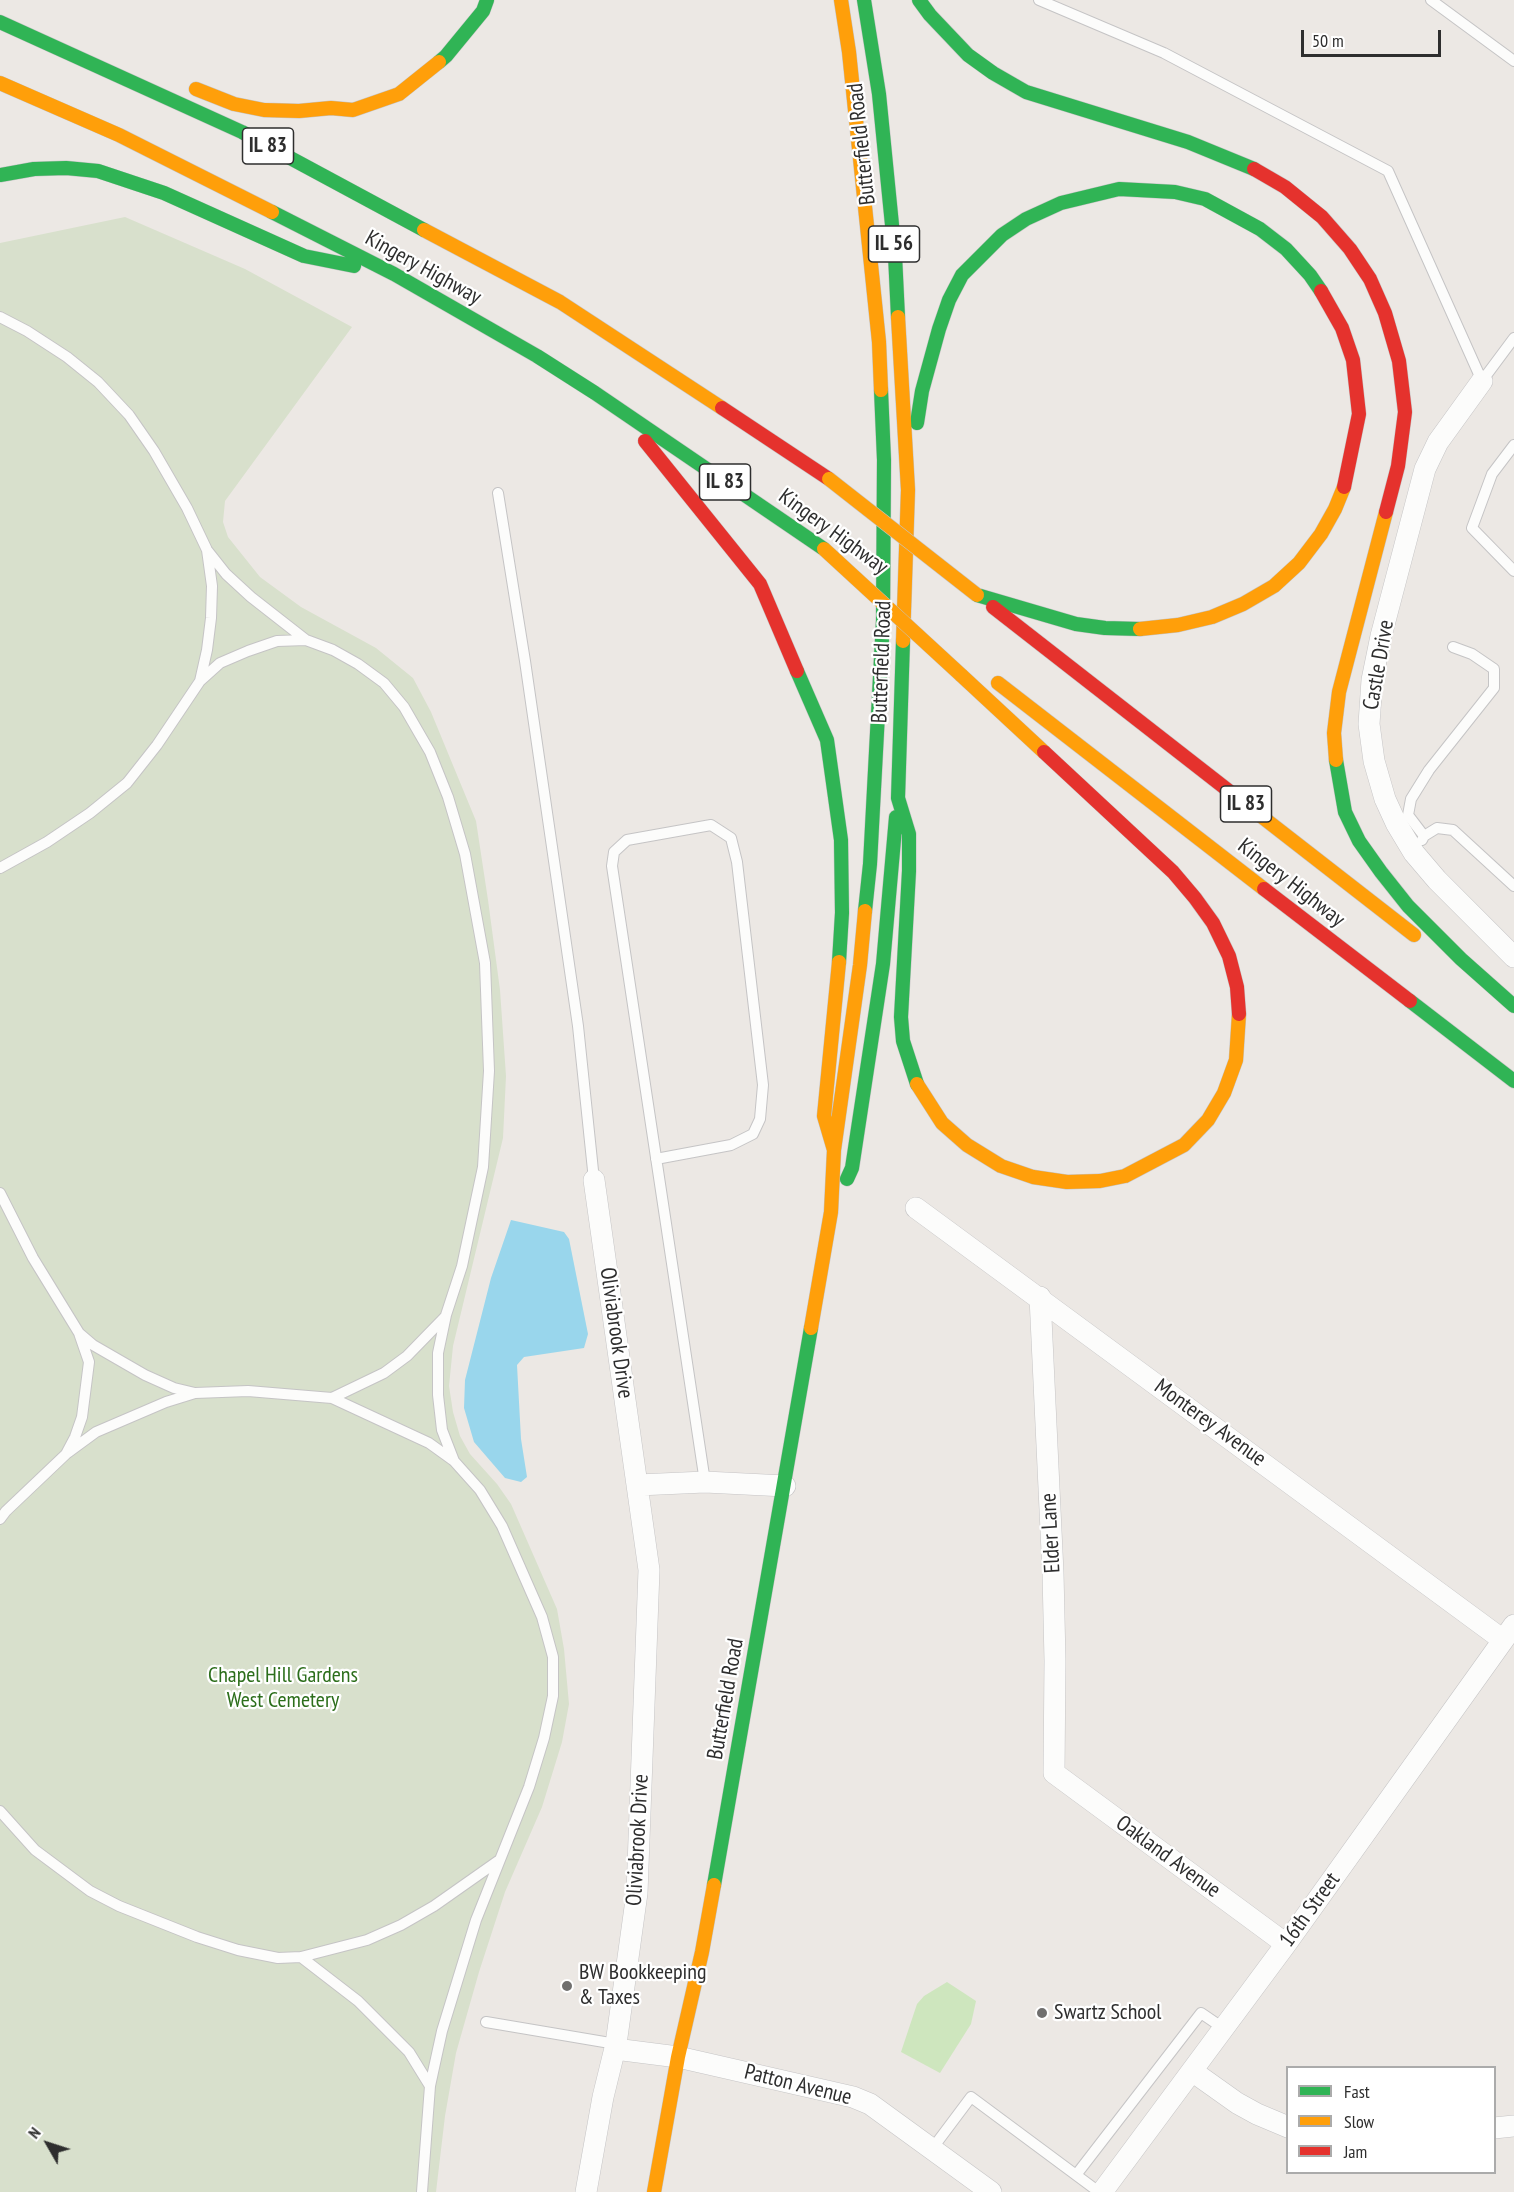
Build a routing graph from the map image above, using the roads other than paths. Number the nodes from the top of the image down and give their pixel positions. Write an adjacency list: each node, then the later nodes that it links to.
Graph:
1 (487, 0): 10 (main road)
2 (842, 0): 38 (main road, Butterfield Road / IL 56)
3 (864, 0): 19 (main road, Butterfield Road / IL 56)
4 (919, 0): 35 (main road)
5 (1039, 0): 16 (lane)
6 (1431, 0): 9 (lane)
7 (0, 21): 8 (main road); 24 (main road, Kingery Highway / IL 83, bridge)
8 (49, 29)
9 (1514, 62)
10 (180, 82)
11 (0, 83): 13 (main road, Kingery Highway / IL 83)
12 (0, 176): 13 (main road)
13 (394, 273): 17 (main road, Kingery Highway / IL 83)
14 (0, 317): 22 (lane)
15 (1514, 338): 16 (lane)
16 (1482, 381): 31 (street, Castle Drive)
17 (625, 416): 21 (main road, Kingery Highway / IL 83); 38 (main road)
18 (1514, 445): 23 (lane)
19 (908, 490): 24 (main road); 30 (main road, Butterfield Road / IL 56)
20 (498, 493): 40 (lane)
21 (824, 549): 27 (main road, Kingery Highway / IL 83, bridge); 30 (main road, bridge)
22 (207, 550): 25 (lane); 29 (lane)
23 (1514, 571)
24 (977, 595): 36 (main road, Kingery Highway / IL 83)
25 (306, 640): 29 (lane); 45 (lane)
26 (1453, 647): 31 (lane)
27 (954, 650)
28 (983, 671): 37 (main road, Kingery Highway / IL 83)
29 (200, 681): 32 (lane)
30 (898, 798): 43 (main road, Butterfield Road / IL 56)
31 (1419, 844): 33 (lane); 34 (street, Castle Drive)
32 (0, 868)
33 (1514, 886)
34 (1514, 957)
35 (1514, 1006)
36 (1514, 1015)
37 (1514, 1081)
38 (834, 1150): 43 (main road, Butterfield Road / IL 56)
39 (656, 1160): 39 (lane); 51 (lane)
40 (594, 1180): 52 (street, Oliviabrook Drive)
41 (0, 1193): 46 (lane)
42 (916, 1208): 44 (street, Monterey Avenue)
43 (831, 1212): 53 (main road, Butterfield Road / IL 56)
44 (1040, 1297): 55 (street, Monterey Avenue); 56 (street, Elder Lane)
45 (446, 1315): 48 (lane); 50 (lane)
46 (79, 1333): 47 (lane); 49 (lane)
47 (195, 1393): 48 (lane); 49 (lane)
48 (332, 1398): 50 (lane)
49 (66, 1454): 54 (lane)
50 (454, 1461): 58 (lane)
51 (705, 1482): 52 (street); 53 (street)
52 (638, 1485): 63 (street, Oliviabrook Drive)
53 (785, 1486): 64 (main road, Butterfield Road / IL 56)
54 (0, 1519)
55 (1509, 1632): 59 (street, 16th Street)
56 (1054, 1769): 59 (street, Oakland Avenue)
57 (0, 1811): 60 (lane)
58 (499, 1860): 60 (lane); 66 (lane)
59 (1286, 1944): 62 (street, 16th Street)
60 (301, 1957): 66 (lane)
61 (486, 2022): 63 (lane)
62 (1223, 2028): 65 (street, 16th Street); 71 (lane)
63 (615, 2047): 64 (street, Patton Avenue); 73 (street, Oliviabrook Drive)
64 (678, 2057): 70 (street, Patton Avenue); 74 (main road, Butterfield Road / IL 56)
65 (1192, 2071): 68 (street); 76 (street, 16th Street)
66 (430, 2086): 72 (lane)
67 (1514, 2126): 69 (street)
68 (1286, 2127)
69 (1496, 2128)
70 (932, 2149): 71 (lane); 75 (street, Patton Avenue)
71 (1076, 2175): 76 (lane)
72 (422, 2192)
73 (586, 2192)
74 (654, 2192)
75 (991, 2192)
76 (1101, 2192)

